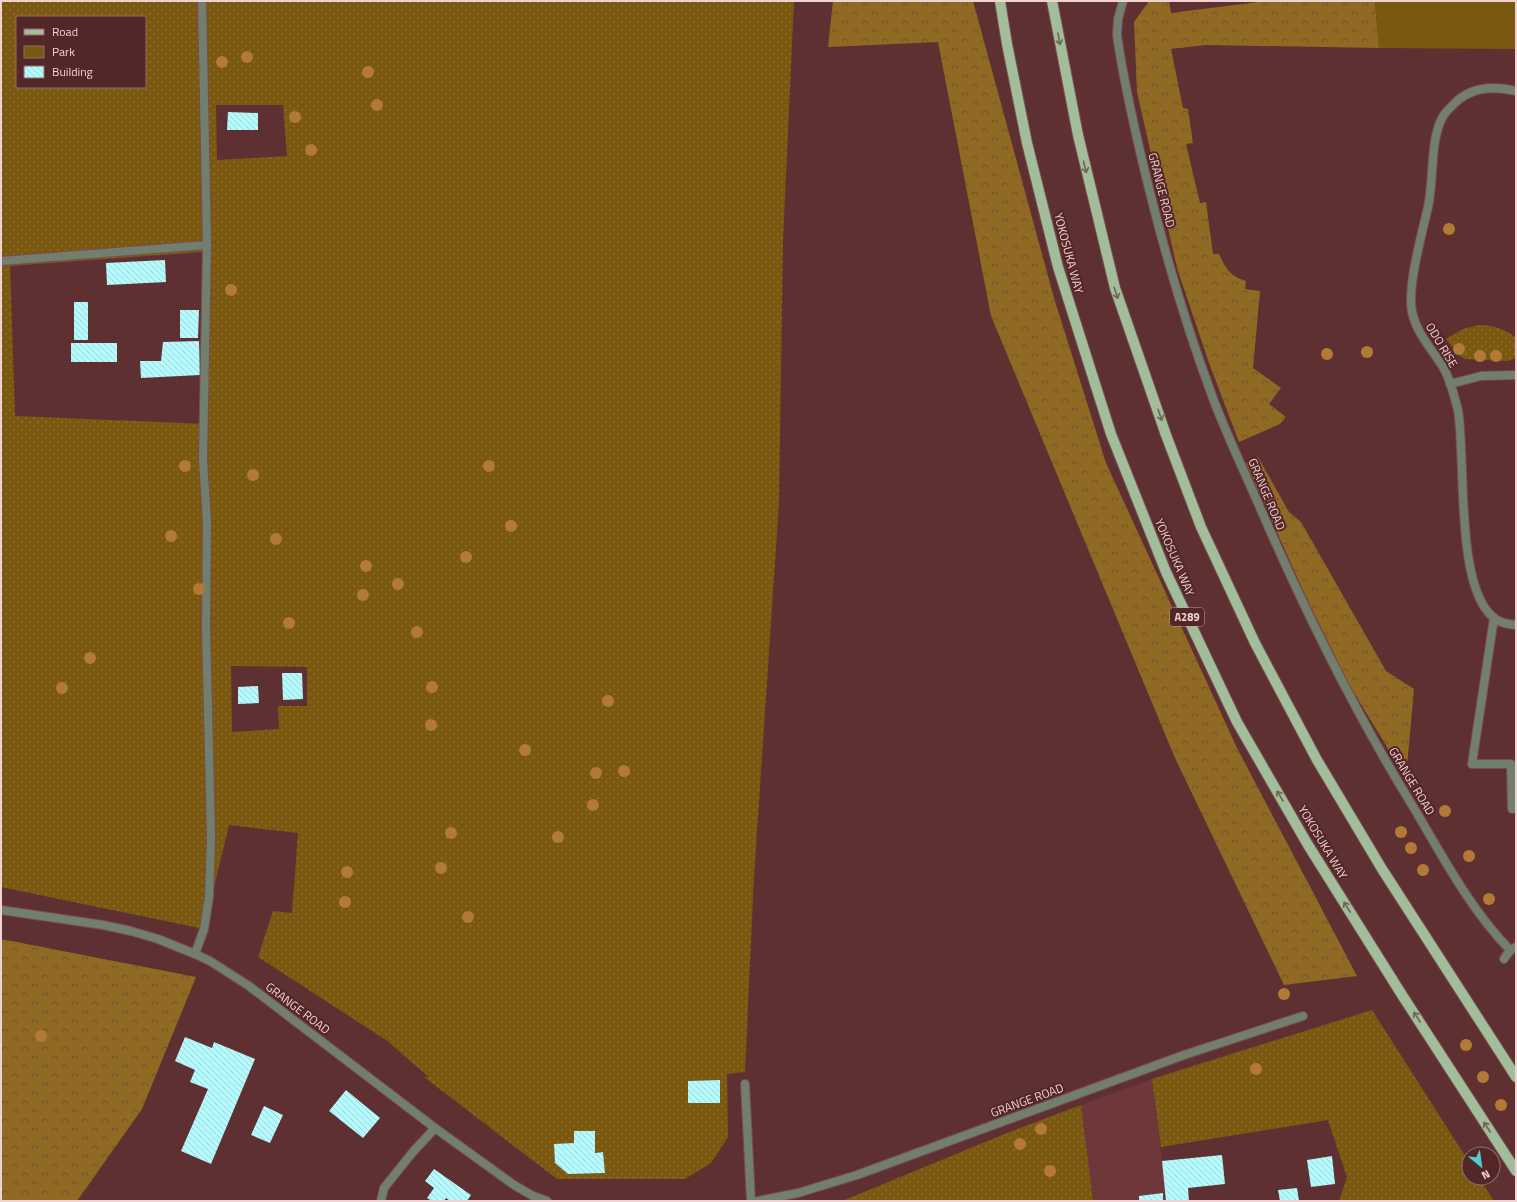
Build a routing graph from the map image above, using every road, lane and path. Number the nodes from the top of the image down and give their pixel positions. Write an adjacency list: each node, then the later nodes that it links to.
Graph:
1 (202, 1): 6 (street)
2 (1000, 1): 20 (main road, YOKOSUKA WAY / A289, one-way to 2)
3 (1052, 1): 17 (main road, one-way to 17)
4 (1123, 1): 14 (street, GRANGE ROAD)
5 (1516, 91): 9 (street, ODO RISE)
6 (207, 245): 7 (street); 15 (street)
7 (1, 261)
8 (1516, 375): 9 (street)
9 (1450, 384): 10 (street, ODO RISE)
10 (1494, 618): 11 (street); 12 (street)
11 (1516, 625)
12 (1512, 809)
13 (1, 910): 15 (street, GRANGE ROAD)
14 (1513, 948)
15 (196, 954): 19 (street, GRANGE ROAD)
16 (1303, 1016): 24 (street, GRANGE ROAD)
17 (1516, 1077)
18 (745, 1084): 23 (street)
19 (435, 1128): 21 (street); 22 (street, GRANGE ROAD)
20 (1516, 1171)
21 (381, 1201)
22 (547, 1201)
23 (751, 1201)
24 (759, 1201)

